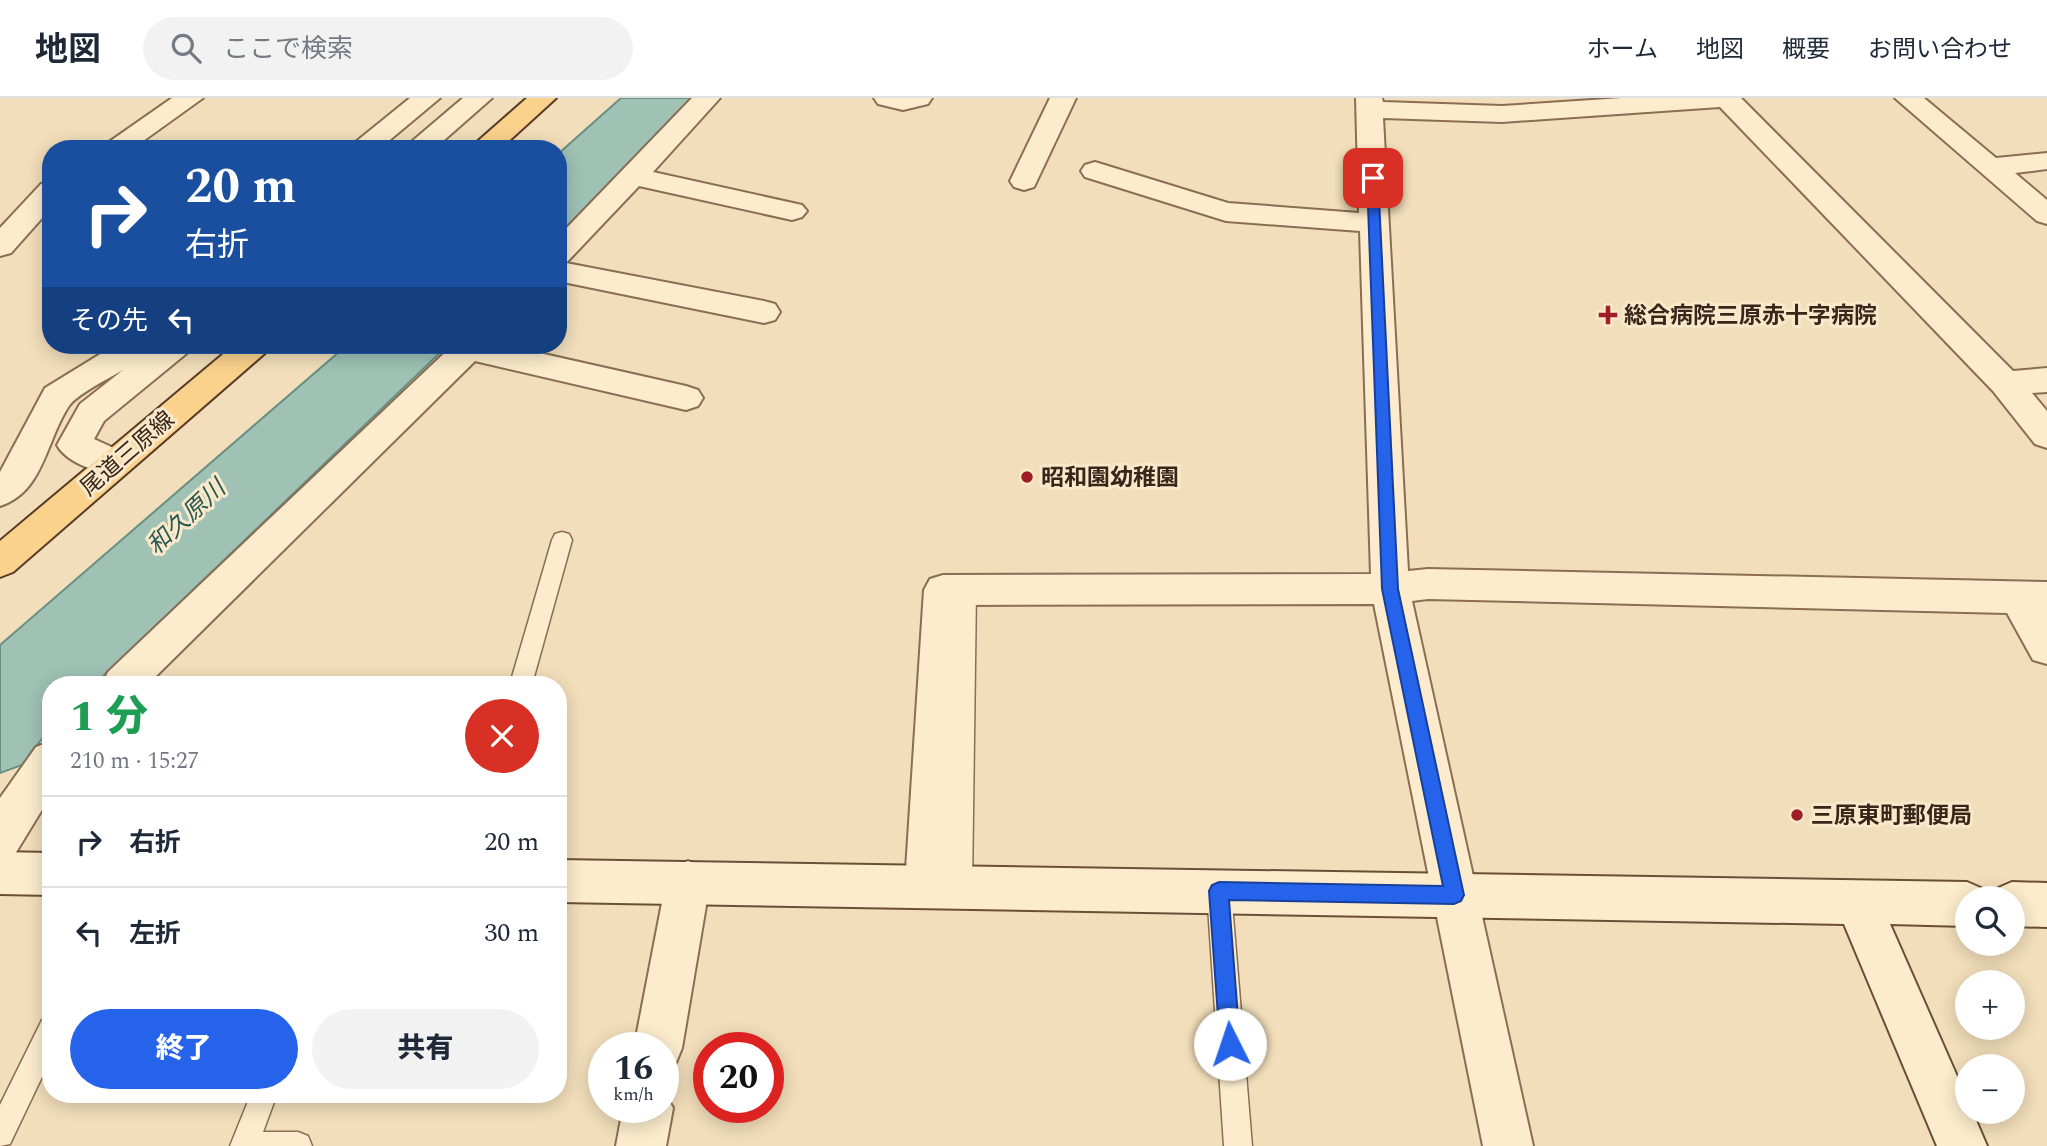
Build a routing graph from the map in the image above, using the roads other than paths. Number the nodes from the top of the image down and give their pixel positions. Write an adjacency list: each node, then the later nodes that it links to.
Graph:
1 (190, 98): 12 (street)
2 (427, 98): 13 (street)
3 (479, 98): 14 (street)
4 (542, 98): 15 (main road)
5 (707, 98): 19 (street)
6 (887, 98): 7 (street)
7 (919, 98)
8 (1057, 99): 20 (street)
9 (1727, 99): 11 (street); 35 (street)
10 (1918, 99): 17 (street)
11 (1369, 104): 24 (street)
12 (127, 140)
13 (373, 140)
14 (428, 140)
15 (493, 140)
16 (2047, 161): 17 (street)
17 (1992, 167): 23 (street)
18 (1095, 171): 24 (street)
19 (631, 176): 22 (street); 25 (street)
20 (1024, 181)
21 (42, 200): 26 (street)
22 (792, 211)
23 (2047, 215)
24 (1374, 223): 42 (street)
25 (567, 245)
26 (0, 246)
27 (567, 273): 28 (street)
28 (764, 312)
29 (125, 354): 39 (street)
30 (165, 354): 38 (street)
31 (243, 354): 38 (main road, 尾道三原線)
32 (463, 354): 45 (street)
33 (504, 354): 36 (street)
34 (2047, 380): 35 (street)
35 (2005, 383): 37 (street)
36 (686, 398)
37 (2047, 435)
38 (115, 463): 41 (main road, 尾道三原線)
39 (0, 492)
40 (562, 540): 46 (lane)
41 (0, 562)
42 (1390, 589): 43 (street); 53 (street); 55 (street)
43 (2032, 598): 44 (street)
44 (2047, 648)
45 (130, 676)
46 (524, 676)
47 (42, 773): 48 (street)
48 (0, 840)
49 (0, 873): 50 (street)
50 (42, 874)
51 (567, 881): 52 (street)
52 (688, 882): 53 (street); 60 (street)
53 (943, 886): 54 (street)
54 (1219, 891): 55 (street); 67 (lane)
55 (1454, 895): 56 (street); 68 (street)
56 (1857, 901): 57 (street); 69 (street)
57 (1955, 904)
58 (2025, 905): 59 (street)
59 (2047, 905)
60 (661, 1032)
61 (42, 1048): 64 (lane)
62 (261, 1103): 65 (lane)
63 (645, 1123): 66 (street)
64 (0, 1134)
65 (298, 1146)
66 (641, 1146)
67 (1238, 1146)
68 (1508, 1146)
69 (1962, 1146)

